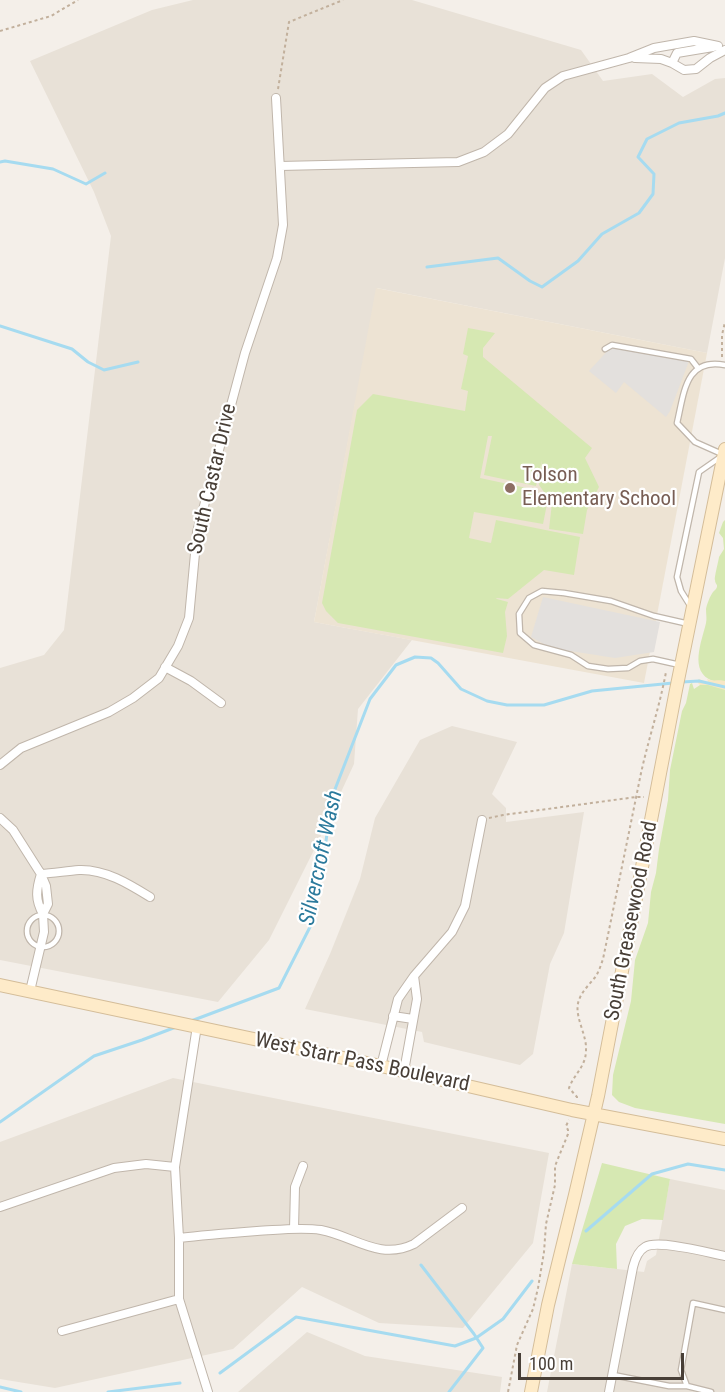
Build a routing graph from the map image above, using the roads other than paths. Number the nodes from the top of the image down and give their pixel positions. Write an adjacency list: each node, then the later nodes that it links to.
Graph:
1 (723, 48): 2 (street); 3 (street); 3 (street)
2 (629, 58): 3 (street); 5 (street)
3 (672, 63)
4 (276, 98): 5 (street, South Castar Drive)
5 (280, 166): 13 (street, South Castar Drive)
6 (605, 350): 8 (lane)
7 (725, 365): 8 (lane)
8 (698, 368): 9 (lane)
9 (724, 452): 10 (street, South Greasewood Road); 10 (lane)
10 (692, 610): 11 (street, South Greasewood Road)
11 (689, 624): 12 (street, South Greasewood Road); 12 (lane)
12 (681, 665): 30 (street, South Greasewood Road)
13 (165, 667): 14 (street); 15 (street, South Castar Drive)
14 (221, 703)
15 (0, 765)
16 (0, 818): 18 (street)
17 (482, 820): 22 (street)
18 (41, 874): 19 (street); 20 (street)
19 (150, 897)
20 (44, 914): 21 (street); 21 (lane); 21 (lane)
21 (41, 947): 24 (street)
22 (414, 976): 25 (street); 26 (street)
23 (0, 985): 24 (street, West Starr Pass Boulevard)
24 (30, 991): 27 (street, West Starr Pass Boulevard)
25 (393, 1016): 26 (street); 28 (street)
26 (413, 1019): 29 (street)
27 (197, 1026): 28 (street, West Starr Pass Boulevard); 33 (street)
28 (381, 1066): 29 (street, West Starr Pass Boulevard)
29 (404, 1071): 30 (street, West Starr Pass Boulevard)
30 (594, 1114): 31 (street, West Starr Pass Boulevard); 45 (street, South Greasewood Road)
31 (725, 1139)
32 (303, 1166): 36 (street)
33 (175, 1167): 34 (street); 37 (street)
34 (0, 1207)
35 (462, 1208): 36 (street)
36 (294, 1228): 37 (street)
37 (179, 1238): 39 (street)
38 (725, 1256): 42 (street)
39 (179, 1299): 41 (street); 44 (street)
40 (725, 1310): 43 (lane)
41 (62, 1331)
42 (612, 1375): 43 (lane); 46 (street)
43 (687, 1386): 47 (lane)
44 (208, 1392)
45 (531, 1392)
46 (609, 1392)
47 (711, 1392)

